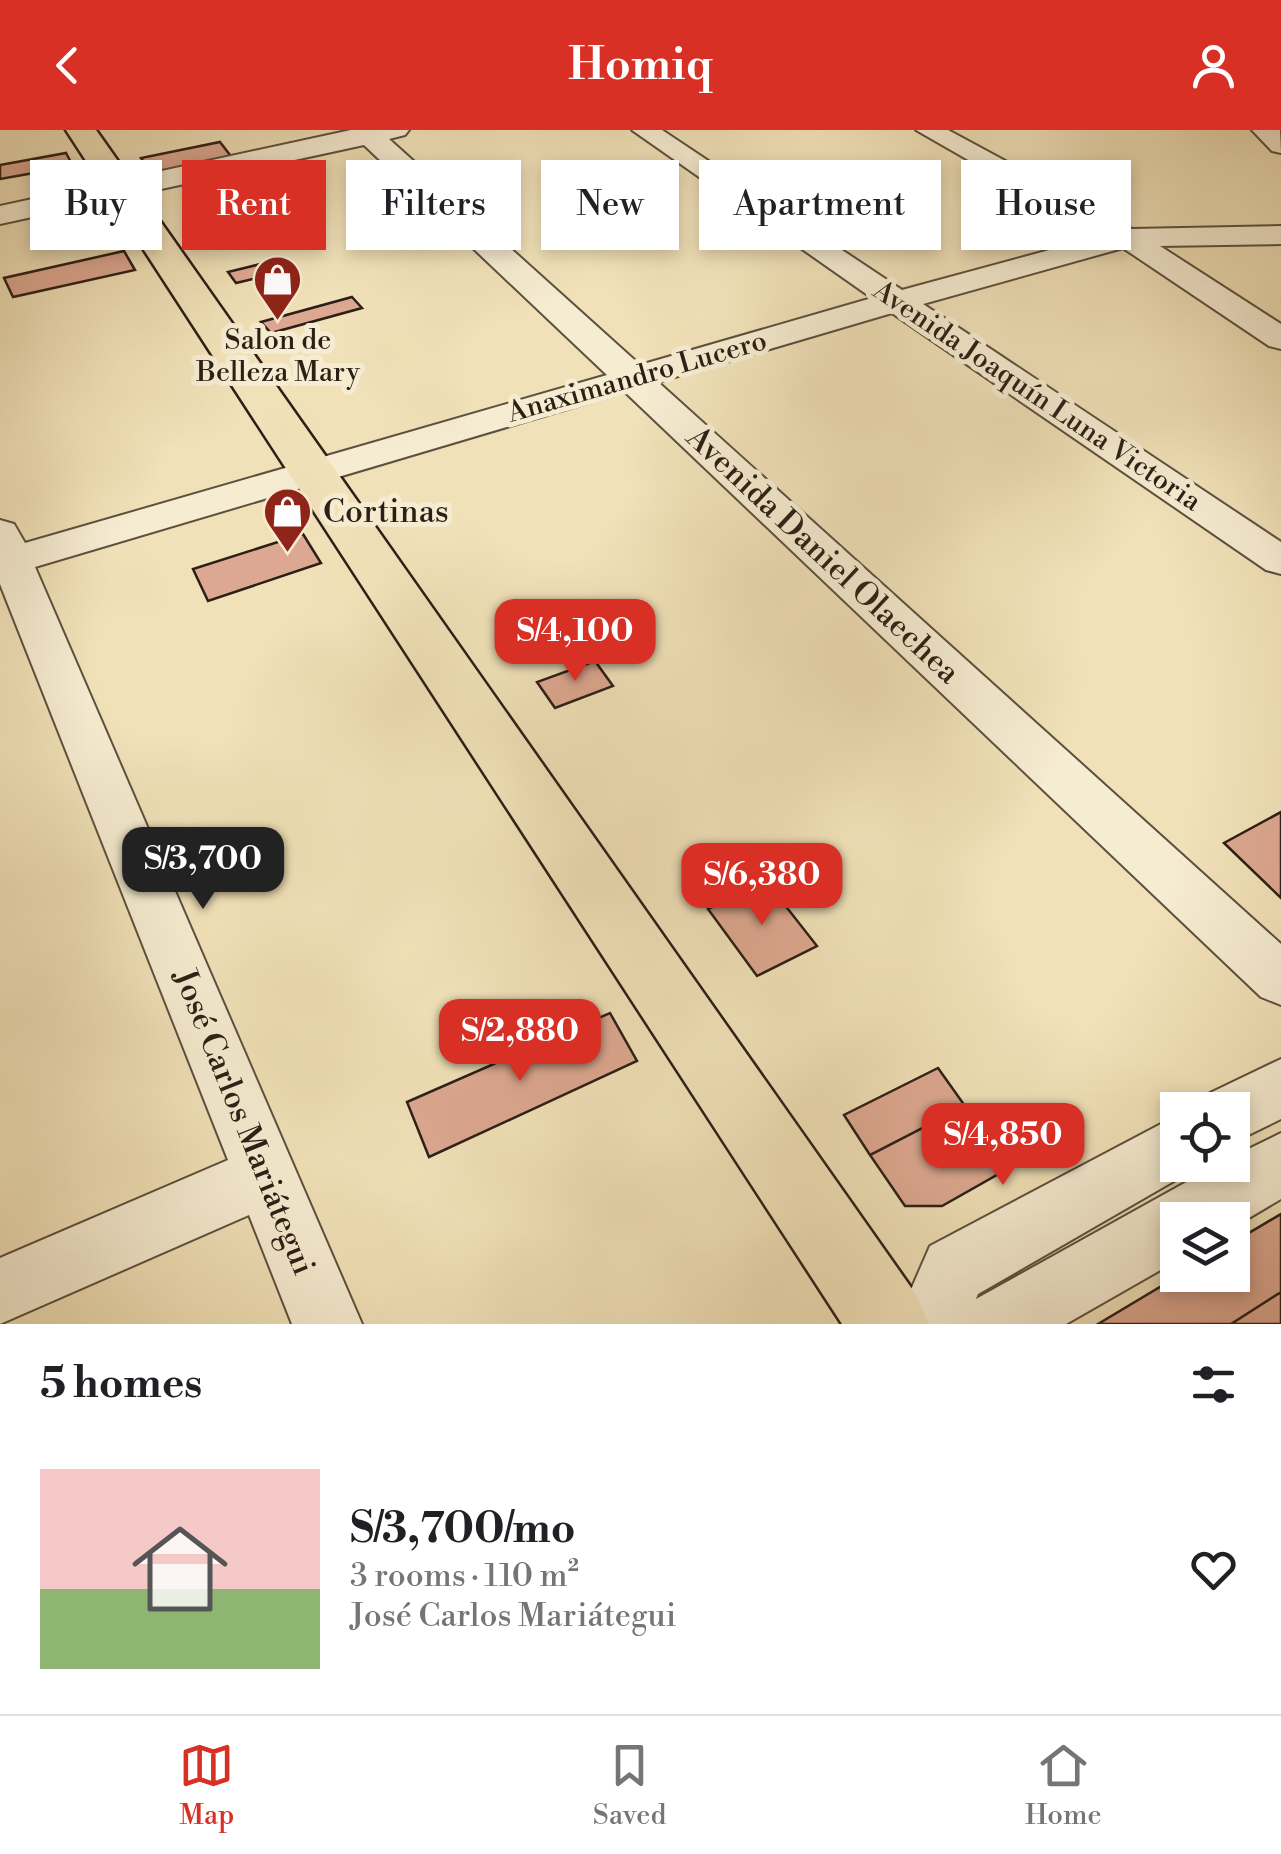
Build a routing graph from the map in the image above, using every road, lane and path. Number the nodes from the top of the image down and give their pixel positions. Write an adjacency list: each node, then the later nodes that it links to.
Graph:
1 (81, 130): 7 (main road)
2 (645, 130): 17 (street, Avenida Joaquín Luna Victoria)
3 (928, 130): 8 (street)
4 (1264, 130): 6 (street)
5 (377, 132): 9 (street); 19 (street, Avenida Daniel Olaechea)
6 (1281, 146)
7 (101, 160)
8 (983, 160)
9 (162, 180)
10 (30, 209): 11 (street)
11 (0, 215)
12 (1281, 235): 13 (street, Anaximandro Lucero)
13 (1131, 238)
14 (1131, 241): 18 (street)
15 (162, 250): 20 (main road)
16 (1082, 250): 17 (street, Anaximandro Lucero)
17 (897, 301): 19 (street, Anaximandro Lucero); 22 (street, Avenida Joaquín Luna Victoria)
18 (1281, 339)
19 (632, 378): 20 (street, Anaximandro Lucero); 23 (street, Avenida Daniel Olaechea)
20 (311, 473): 21 (street, Anaximandro Lucero); 33 (main road)
21 (4, 552): 28 (street, José Carlos Mariátegui)
22 (1281, 562)
23 (1281, 980)
24 (1281, 1087): 25 (street)
25 (1250, 1104)
26 (1160, 1155): 34 (street)
27 (1281, 1164): 29 (street)
28 (266, 1176): 31 (street); 32 (street, José Carlos Mariátegui)
29 (1215, 1202)
30 (1160, 1233): 35 (street)
31 (0, 1292)
32 (327, 1324)
33 (889, 1324)
34 (932, 1324)
35 (999, 1324)

